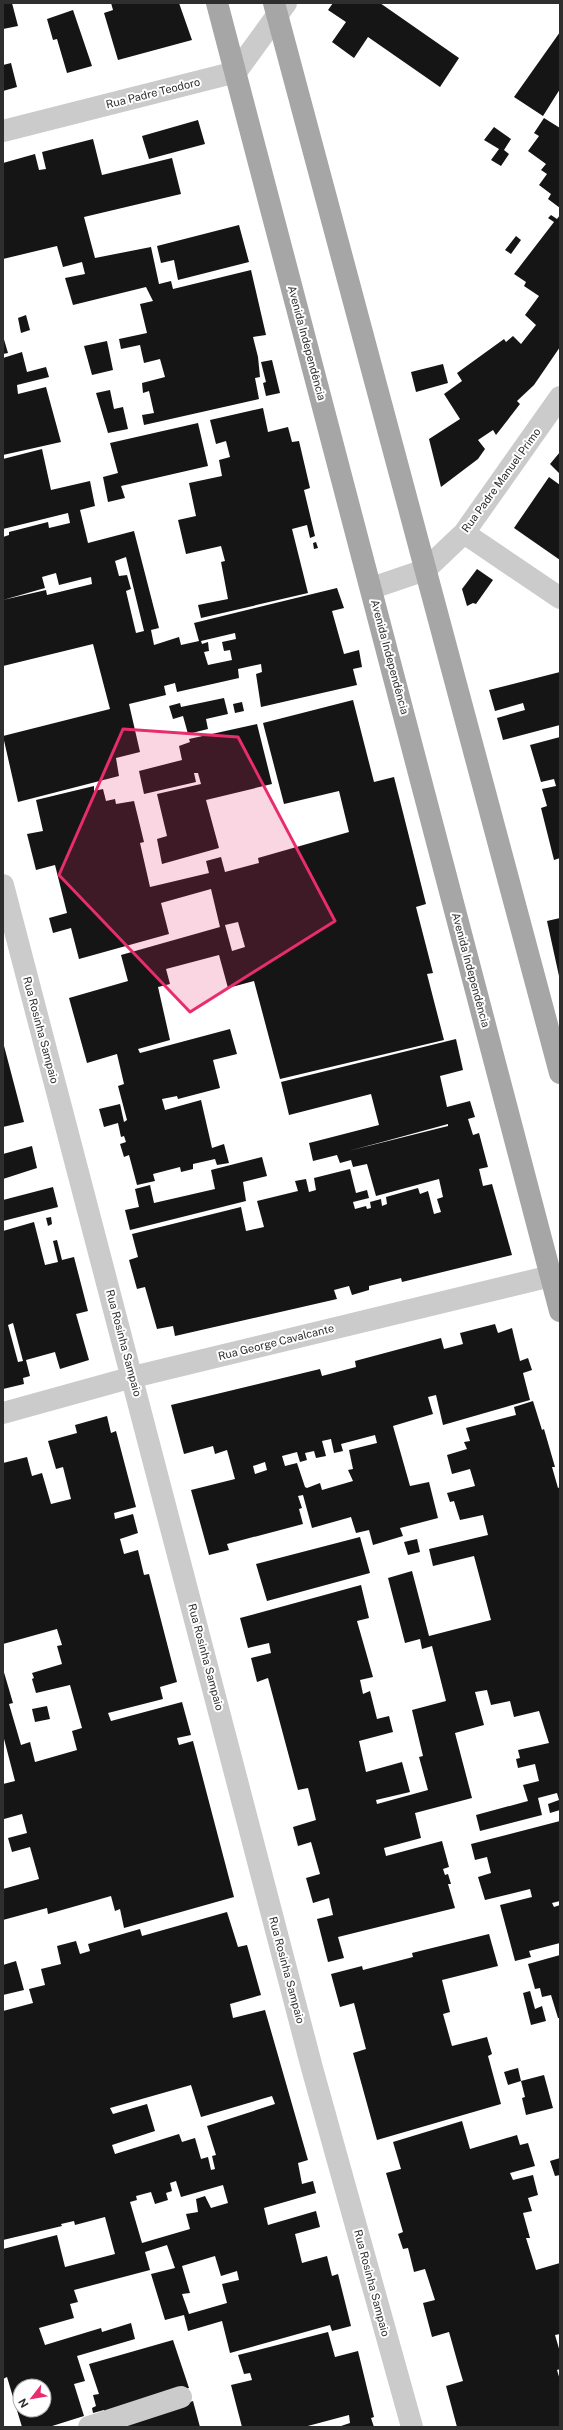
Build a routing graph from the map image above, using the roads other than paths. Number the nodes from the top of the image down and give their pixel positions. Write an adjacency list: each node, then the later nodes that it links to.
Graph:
1 (217, 3): 3 (main road, Avenida Independência)
2 (279, 7): 3 (street); 7 (main road)
3 (236, 72): 4 (street, Rua Padre Teodoro); 8 (main road, Avenida Independência)
4 (3, 131)
5 (560, 397): 6 (street, Rua Padre Manuel Primo)
6 (464, 533): 7 (street, Rua Padre Manuel Primo); 9 (street)
7 (425, 570): 8 (street, Rua Padre Manuel Primo); 11 (main road)
8 (372, 588): 12 (main road, Avenida Independência)
9 (560, 598)
10 (3, 885): 14 (street, Rua Rosinha Sampaio)
11 (560, 1073)
12 (551, 1276): 13 (main road, Avenida Independência); 14 (street, Rua George Cavalcante)
13 (560, 1311)
14 (133, 1377): 15 (street, Rua George Cavalcante); 18 (street, Rua Rosinha Sampaio)
15 (3, 1413)
16 (181, 2397): 17 (street)
17 (89, 2427)
18 (412, 2427)

